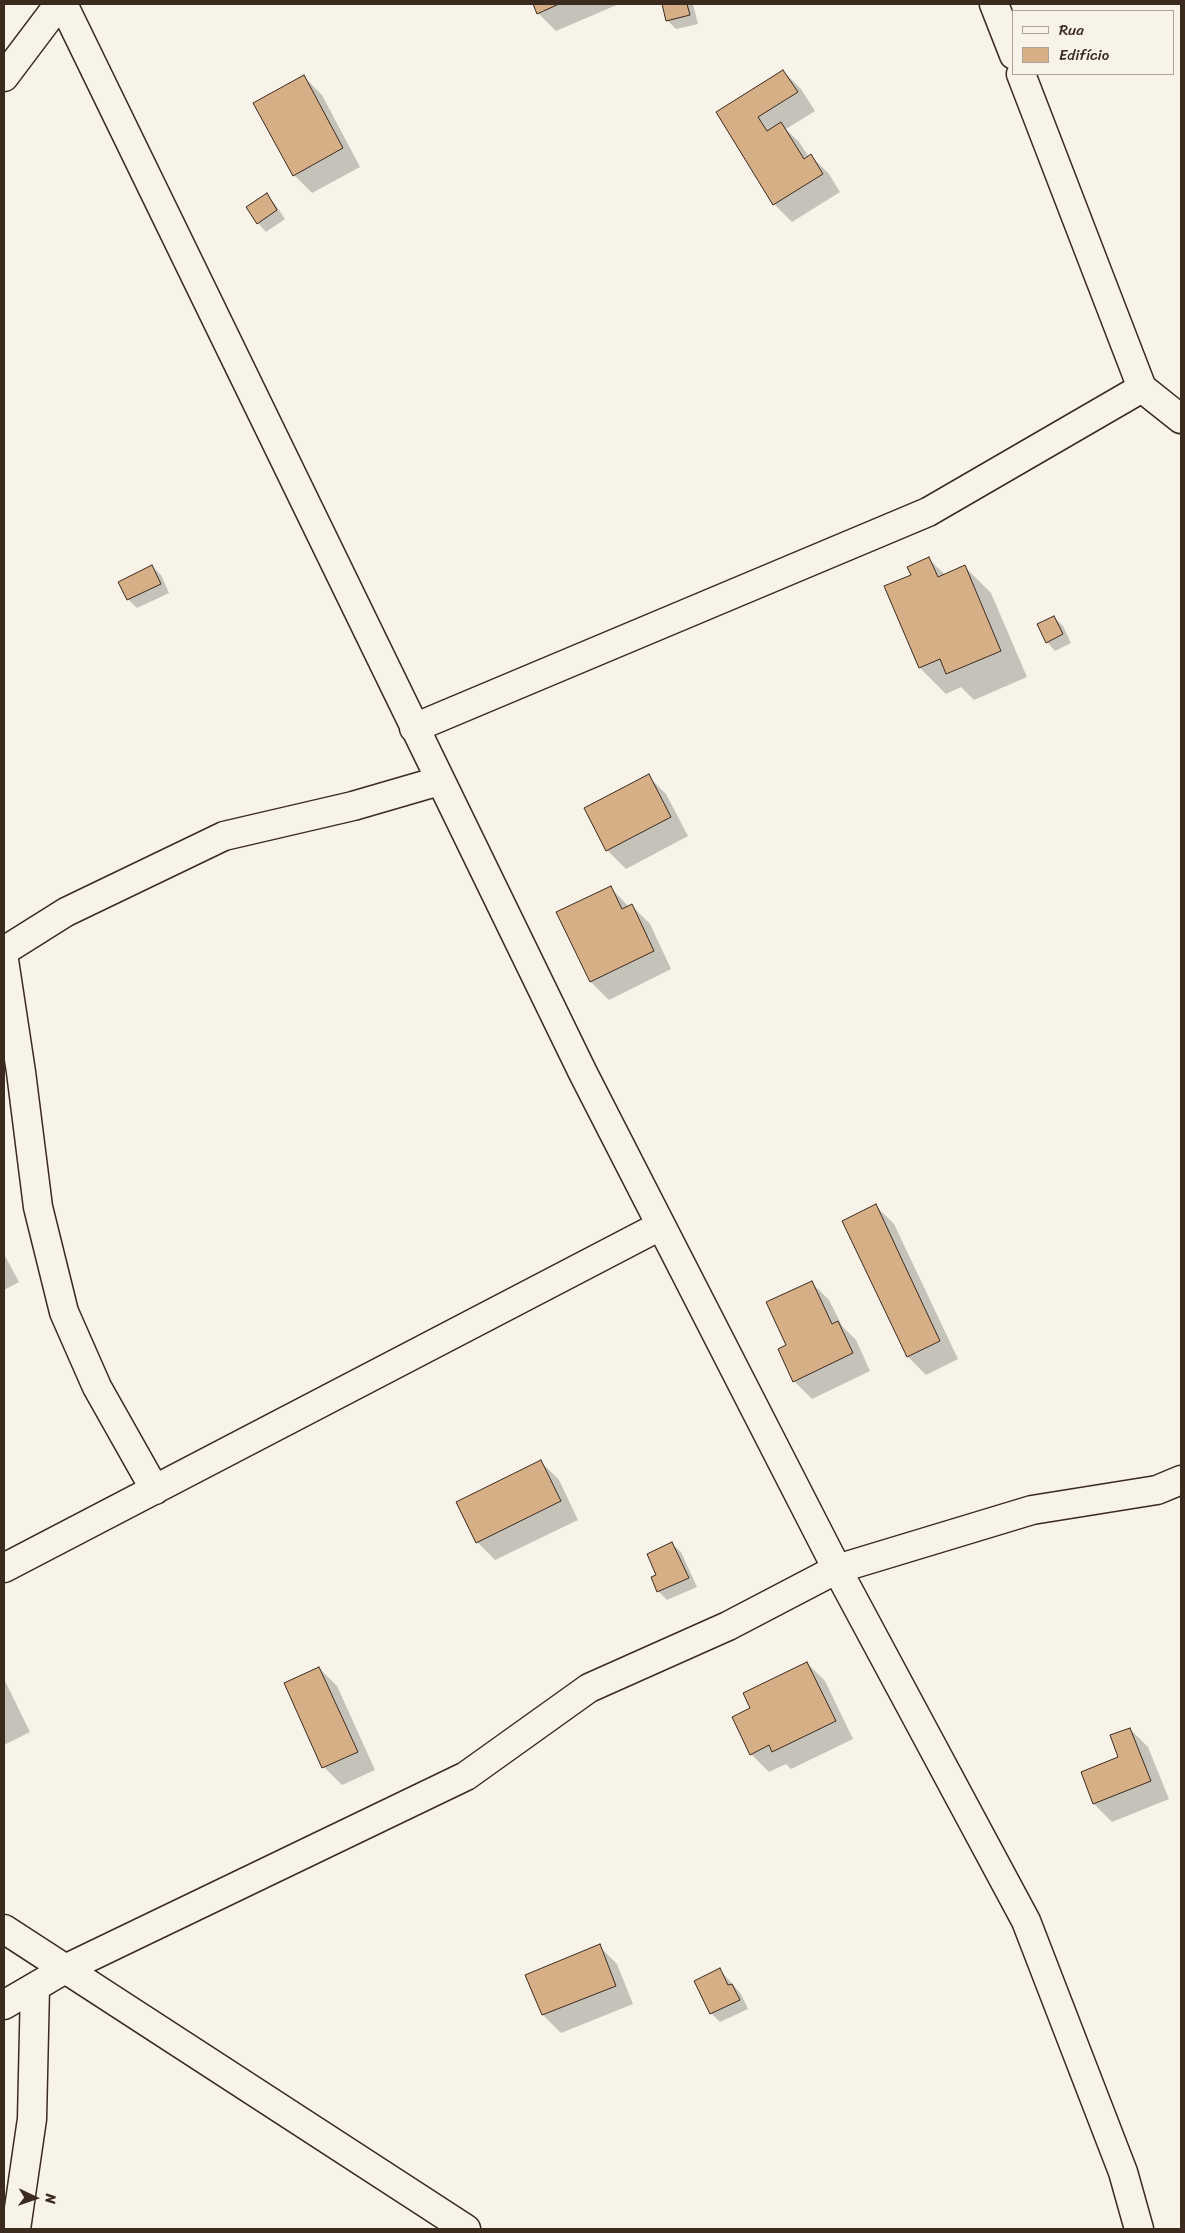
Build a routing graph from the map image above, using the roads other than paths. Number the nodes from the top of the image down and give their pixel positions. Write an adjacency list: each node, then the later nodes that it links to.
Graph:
1 (59, 4): 6 (street)
2 (63, 4): 9 (street)
3 (994, 4): 4 (street)
4 (1012, 50)
5 (1021, 75): 7 (street)
6 (4, 77)
7 (1142, 388): 8 (street); 9 (street)
8 (1181, 419)
9 (414, 728): 10 (street)
10 (440, 780): 11 (street); 13 (street)
11 (4, 951)
12 (4, 960): 15 (street)
13 (660, 1226): 15 (street); 17 (street)
14 (1181, 1480): 17 (street)
15 (155, 1490): 16 (street)
16 (4, 1568)
17 (837, 1569): 19 (street); 24 (street)
18 (4, 1928): 19 (street)
19 (67, 1968): 20 (street); 23 (street)
20 (35, 1987): 21 (street); 22 (street)
21 (4, 2005)
22 (16, 2229)
23 (466, 2229)
24 (1139, 2229)

